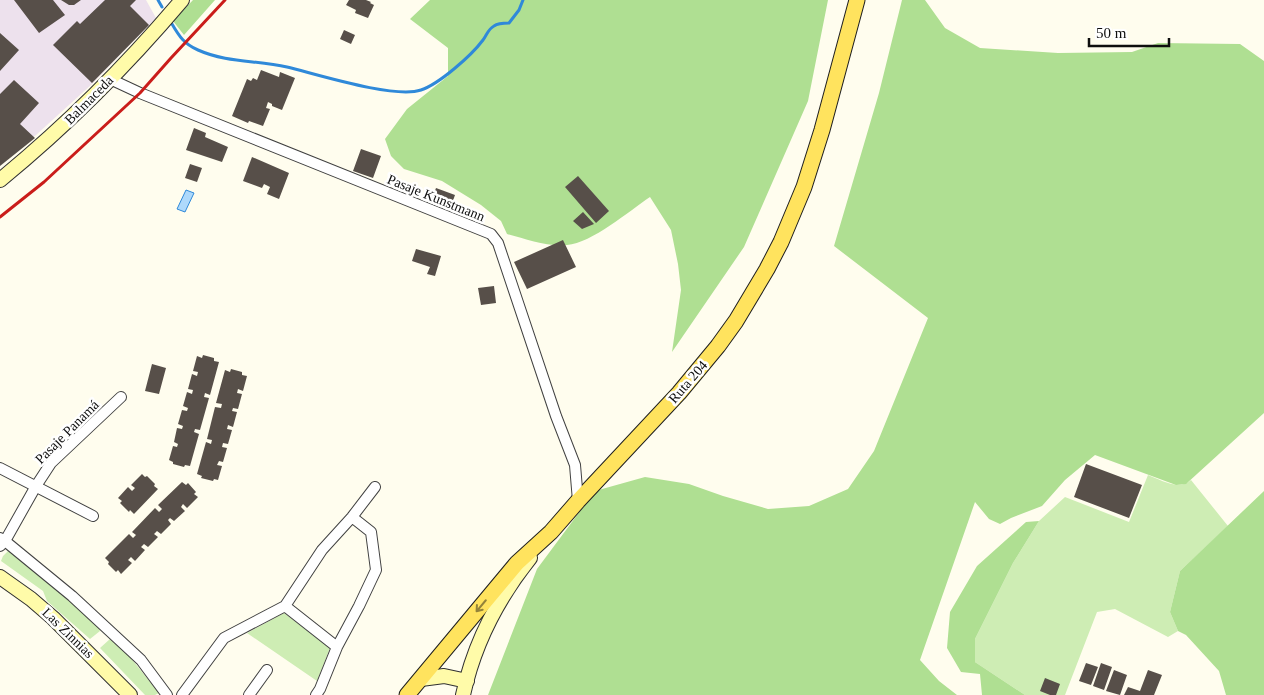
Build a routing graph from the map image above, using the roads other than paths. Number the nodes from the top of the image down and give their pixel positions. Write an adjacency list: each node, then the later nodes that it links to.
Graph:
1 (182, 0): 3 (main road, Balmaceda)
2 (857, 0): 9 (main road, Ruta 204)
3 (110, 79): 4 (main road, Balmaceda); 9 (street, Pasaje Kunstmann)
4 (0, 180)
5 (121, 397): 7 (street, Pasaje Panamá)
6 (0, 468): 7 (street)
7 (36, 486): 10 (street); 13 (street, Pasaje Panamá)
8 (375, 487): 11 (street)
9 (578, 501): 12 (main road, Ruta 204)
10 (93, 516)
11 (352, 516): 15 (street); 16 (street)
12 (551, 532): 18 (main road, Ruta 204, one-way to 18); 19 (main road)
13 (2, 542): 21 (street)
14 (0, 578): 20 (main road, Las Zinnias)
15 (285, 606): 16 (street); 22 (street)
16 (337, 647): 24 (street)
17 (266, 670): 23 (street)
18 (421, 679): 19 (main road); 25 (main road, Ruta 204)
19 (465, 688)
20 (130, 695)
21 (166, 695)
22 (182, 695)
23 (250, 695)
24 (316, 695)
25 (406, 695)

